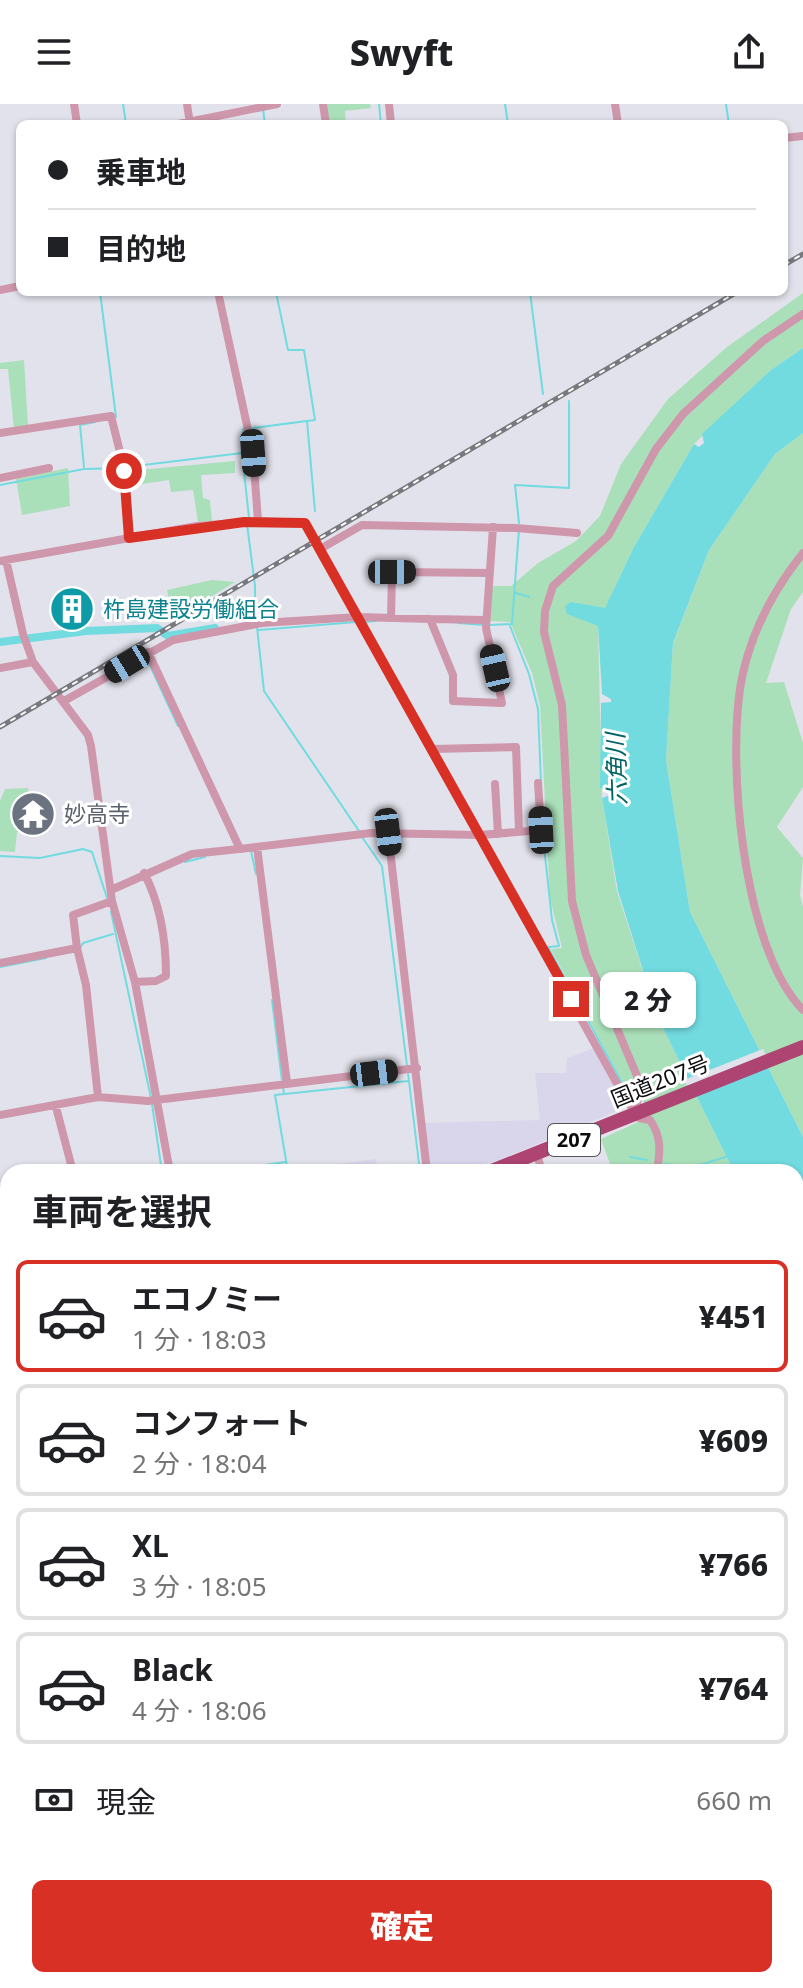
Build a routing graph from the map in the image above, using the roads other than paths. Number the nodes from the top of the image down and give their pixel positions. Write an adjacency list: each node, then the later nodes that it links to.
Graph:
1 (277, 104): 2 (street)
2 (204, 120)
3 (219, 296): 8 (street)
4 (803, 314): 45 (street)
5 (0, 433): 11 (street)
6 (49, 468): 7 (street)
7 (0, 478)
8 (251, 521): 11 (street); 12 (street)
9 (493, 527): 10 (street); 12 (street); 15 (street)
10 (577, 533)
11 (129, 538): 14 (street)
12 (320, 549): 17 (street)
13 (803, 553): 38 (street)
14 (2, 560): 21 (street)
15 (490, 573): 16 (street); 19 (street)
16 (391, 618): 17 (street); 18 (street)
17 (360, 621): 20 (street); 24 (street)
18 (431, 623): 19 (street); 19 (street)
19 (486, 624)
20 (148, 652): 23 (street); 31 (street)
21 (33, 662): 22 (street); 23 (street)
22 (0, 668)
23 (64, 701): 34 (street)
24 (432, 749): 28 (street); 30 (street)
25 (538, 783): 28 (street)
26 (495, 784): 29 (street)
27 (388, 832): 30 (street); 31 (street); 40 (street)
28 (519, 832): 29 (street)
29 (498, 834): 30 (street)
30 (480, 835): 45 (street)
31 (257, 847): 41 (street)
32 (236, 849): 33 (street)
33 (146, 876): 34 (street); 37 (street)
34 (110, 897): 35 (street); 37 (street)
35 (77, 950): 36 (street); 42 (street)
36 (0, 963)
37 (135, 982): 43 (street)
38 (803, 1010)
39 (803, 1047): 45 (highway, 国道207号 / 207)
40 (411, 1069): 41 (street); 50 (street)
41 (284, 1083): 43 (street)
42 (98, 1097): 43 (street); 44 (street)
43 (154, 1100): 49 (street)
44 (56, 1107): 46 (street); 48 (street)
45 (636, 1113): 47 (highway, 国道207号 / 207); 53 (street)
46 (0, 1115)
47 (537, 1154): 51 (highway, 国道207号 / 207); 52 (street)
48 (71, 1164)
49 (168, 1164)
50 (426, 1164)
51 (510, 1164)
52 (540, 1164)
53 (658, 1164)

